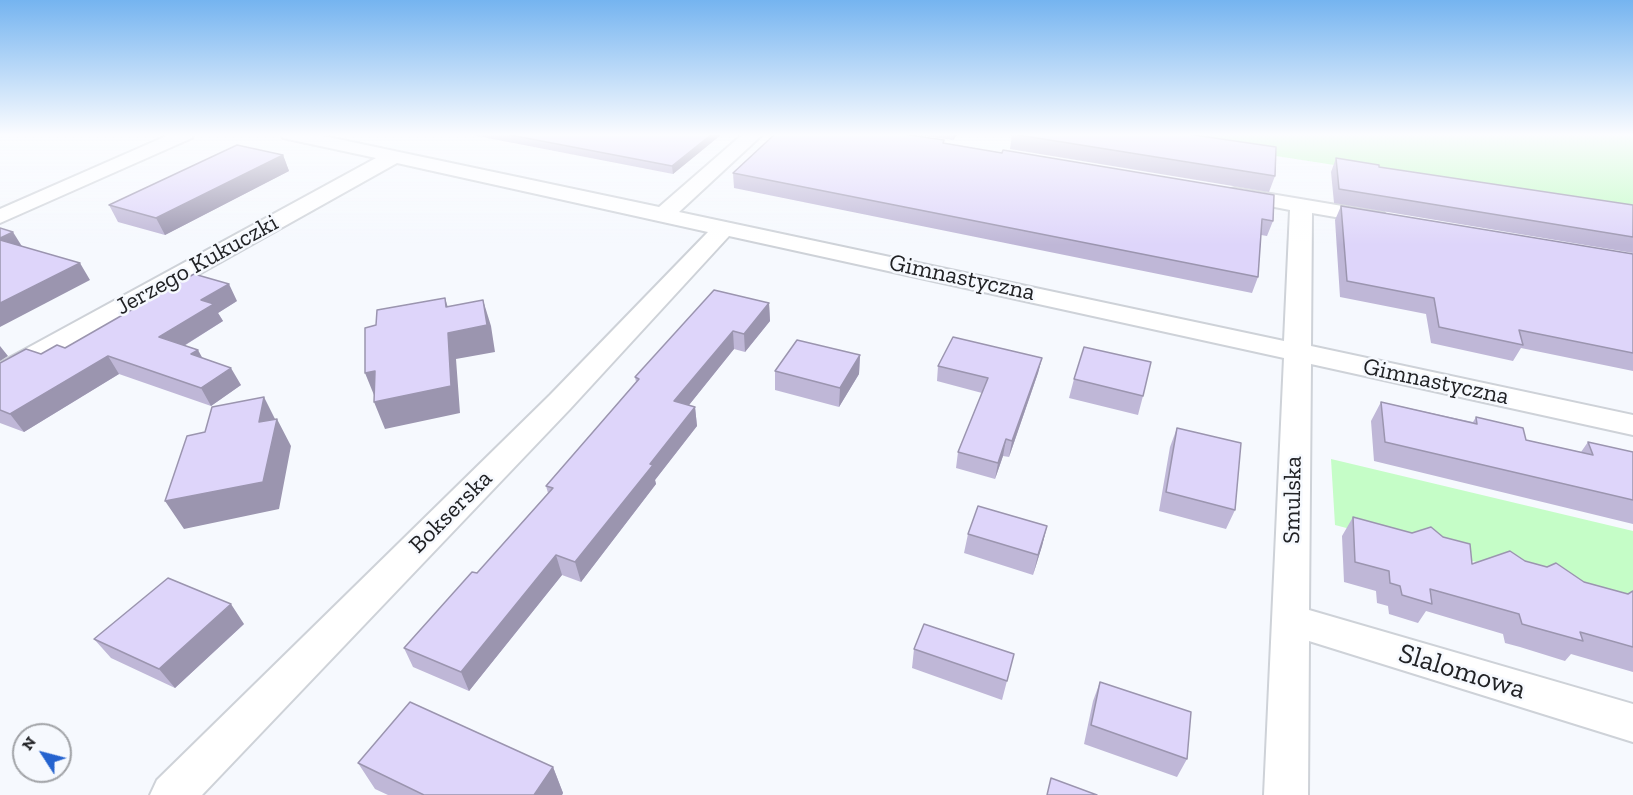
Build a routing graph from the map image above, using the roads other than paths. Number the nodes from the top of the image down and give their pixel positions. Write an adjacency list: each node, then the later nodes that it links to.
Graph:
1 (102, 171): 8 (street)
2 (368, 171): 12 (street, Jerzego Kukuczki)
3 (467, 171): 7 (street, Gimnastyczna)
4 (712, 171): 7 (street)
5 (1214, 191): 6 (street)
6 (1301, 206): 9 (street); 11 (street, Smulska)
7 (665, 213): 10 (street, Gimnastyczna)
8 (0, 217)
9 (1394, 221)
10 (726, 226): 11 (street, Gimnastyczna); 16 (street, Bokserska)
11 (1296, 352): 13 (street, Gimnastyczna); 14 (street, Smulska)
12 (0, 374)
13 (1633, 425)
14 (1290, 621): 15 (street, Slalomowa); 17 (street, Smulska)
15 (1633, 723)
16 (172, 795)
17 (1286, 795)

